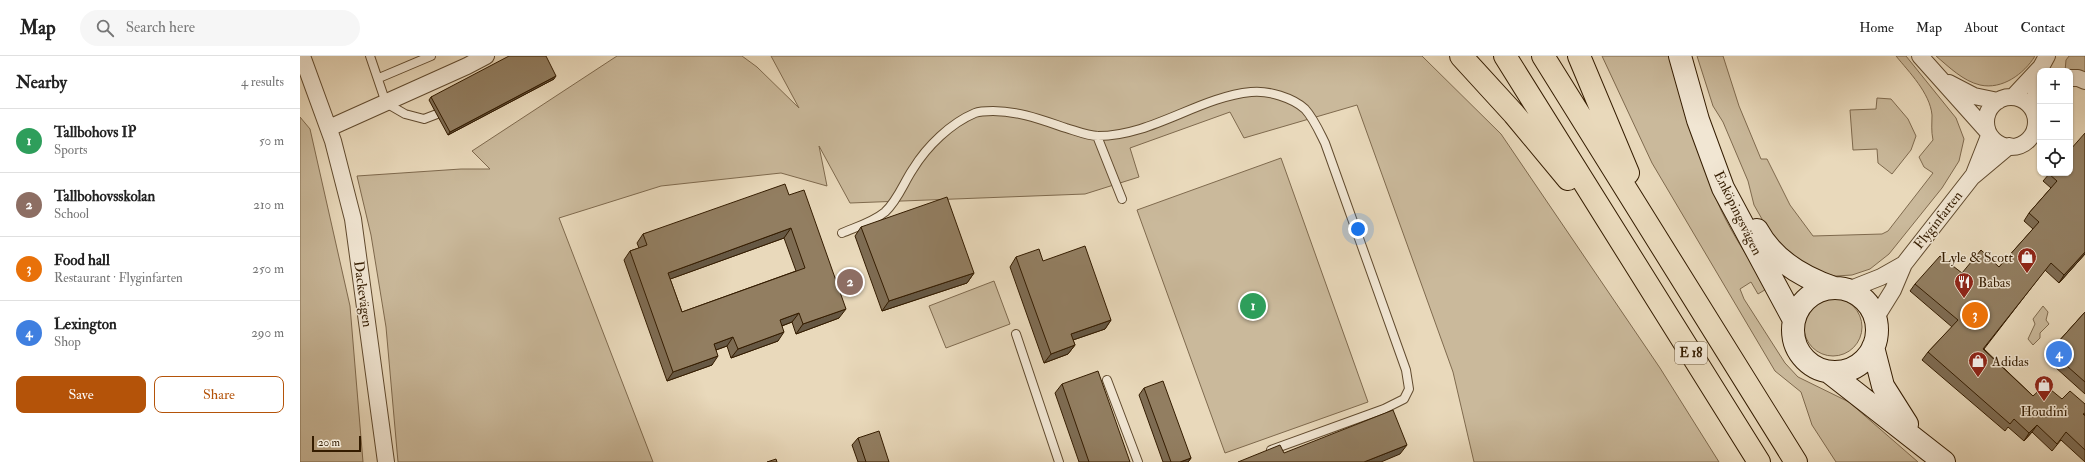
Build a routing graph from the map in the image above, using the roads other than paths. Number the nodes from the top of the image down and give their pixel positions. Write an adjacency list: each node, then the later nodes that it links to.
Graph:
1 (302, 56): 22 (street, Dackevägen)
2 (370, 56): 13 (lane)
3 (431, 56): 13 (lane)
4 (486, 56): 19 (street)
5 (1461, 56): 30 (highway)
6 (1505, 56): 30 (highway, E 18)
7 (1544, 56): 29 (highway, E 18)
8 (1579, 56): 29 (highway)
9 (1680, 56): 34 (street, Enköpingsvägen)
10 (1690, 56): 32 (street, Enköpingsvägen)
11 (1920, 56): 15 (street)
12 (2044, 61): 18 (street)
13 (378, 78): 19 (lane)
14 (2073, 78): 16 (street)
15 (1941, 79): 18 (street); 23 (street)
16 (2085, 81)
17 (2037, 90): 20 (street)
18 (2005, 99): 20 (street); 23 (street)
19 (386, 103): 21 (lane); 22 (street)
20 (2033, 110): 25 (street)
21 (437, 114)
22 (328, 128): 41 (street, Dackevägen)
23 (1988, 134): 25 (street); 26 (street, Flyginfarten)
24 (1097, 136): 27 (lane); 28 (lane); 40 (lane)
25 (2009, 146): 26 (street, Flyginfarten)
26 (1972, 177): 31 (street, Flyginfarten)
27 (1122, 199)
28 (842, 233)
29 (1654, 236): 45 (highway, E 18)
30 (1622, 245): 44 (highway, E 18)
31 (1904, 264): 32 (street, Flyginfarten); 33 (street, Flyginfarten)
32 (1841, 289): 33 (street); 34 (street)
33 (1876, 319): 36 (street)
34 (1794, 320): 37 (street)
35 (1016, 334): 42 (lane)
36 (1873, 348): 37 (street); 39 (street)
37 (1829, 372): 39 (street)
38 (1107, 380): 43 (lane)
39 (1923, 444): 46 (street)
40 (1260, 454)
41 (386, 462)
42 (1059, 462)
43 (1138, 462)
44 (1759, 462)
45 (1796, 462)
46 (1944, 462)

